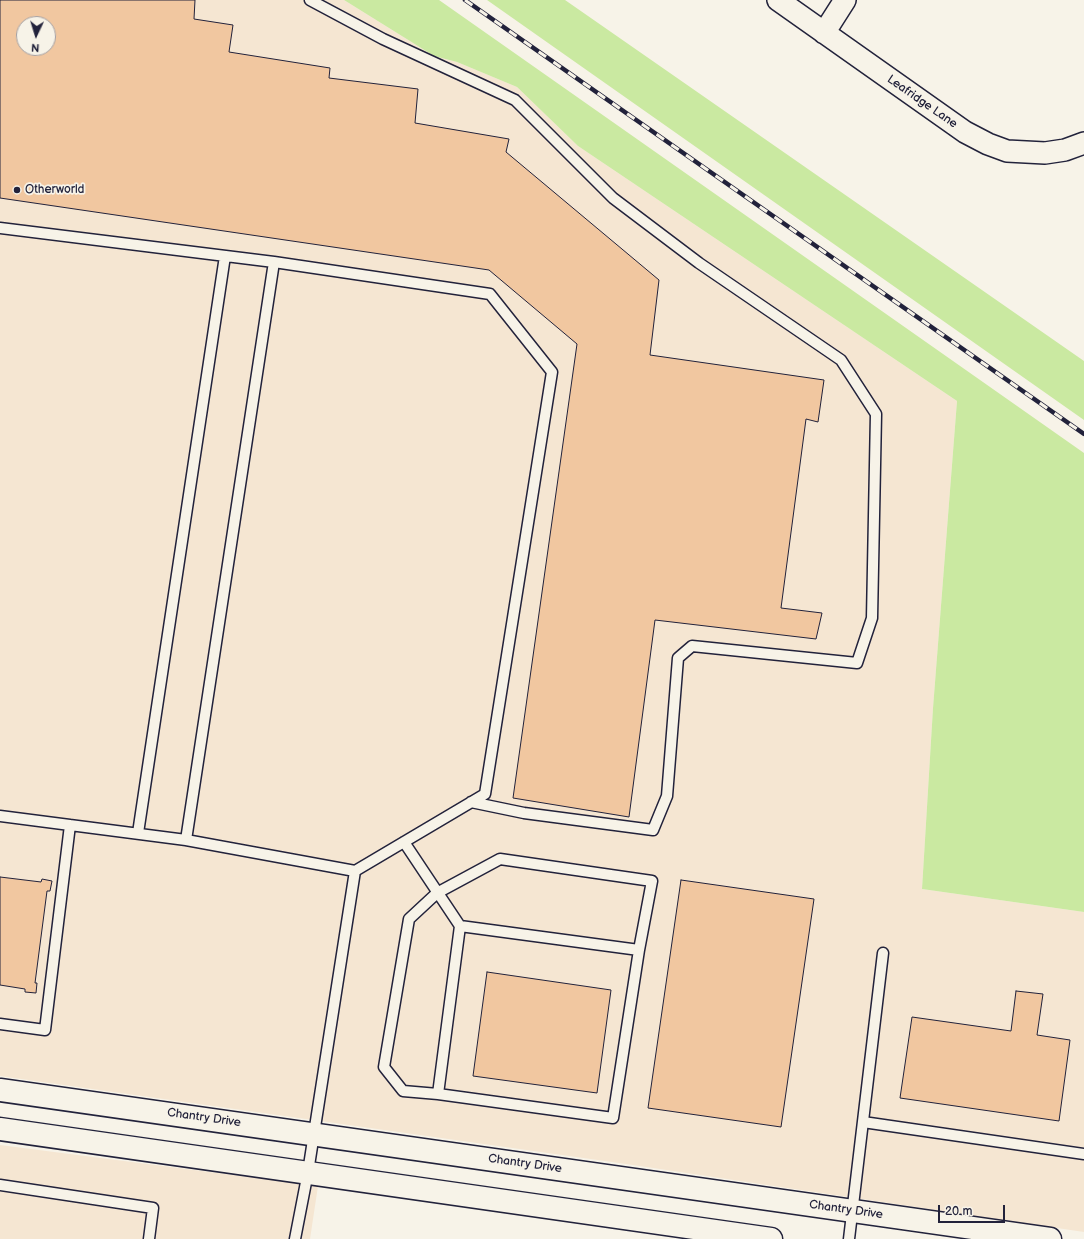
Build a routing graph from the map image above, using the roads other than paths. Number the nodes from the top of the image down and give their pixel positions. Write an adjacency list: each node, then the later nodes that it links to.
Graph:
1 (310, 0): 9 (lane)
2 (778, 0): 4 (street, Leafridge Lane)
3 (845, 0): 4 (street)
4 (824, 32): 5 (street, Leafridge Lane)
5 (1084, 143)
6 (0, 228): 7 (lane)
7 (225, 256): 8 (lane); 12 (lane)
8 (274, 262): 9 (lane); 13 (lane)
9 (471, 802): 14 (lane)
10 (0, 816): 11 (lane)
11 (70, 825): 12 (lane); 20 (lane)
12 (138, 833): 13 (lane)
13 (186, 840): 15 (lane)
14 (404, 842): 15 (lane); 16 (lane)
15 (356, 871): 25 (lane)
16 (437, 892): 17 (lane); 18 (lane); 22 (lane)
17 (460, 926): 18 (lane); 22 (lane)
18 (639, 950): 22 (lane)
19 (883, 953): 23 (lane)
20 (0, 1024)
21 (0, 1090): 25 (street, Chantry Drive)
22 (438, 1094)
23 (863, 1122): 26 (lane); 29 (lane)
24 (0, 1129): 27 (street)
25 (314, 1134): 27 (lane); 29 (street, Chantry Drive)
26 (1084, 1154)
27 (308, 1172): 31 (lane); 32 (street)
28 (0, 1185): 30 (lane)
29 (853, 1211): 33 (lane); 34 (street, Chantry Drive)
30 (149, 1239)
31 (295, 1239)
32 (771, 1239)
33 (849, 1239)
34 (1050, 1239)

